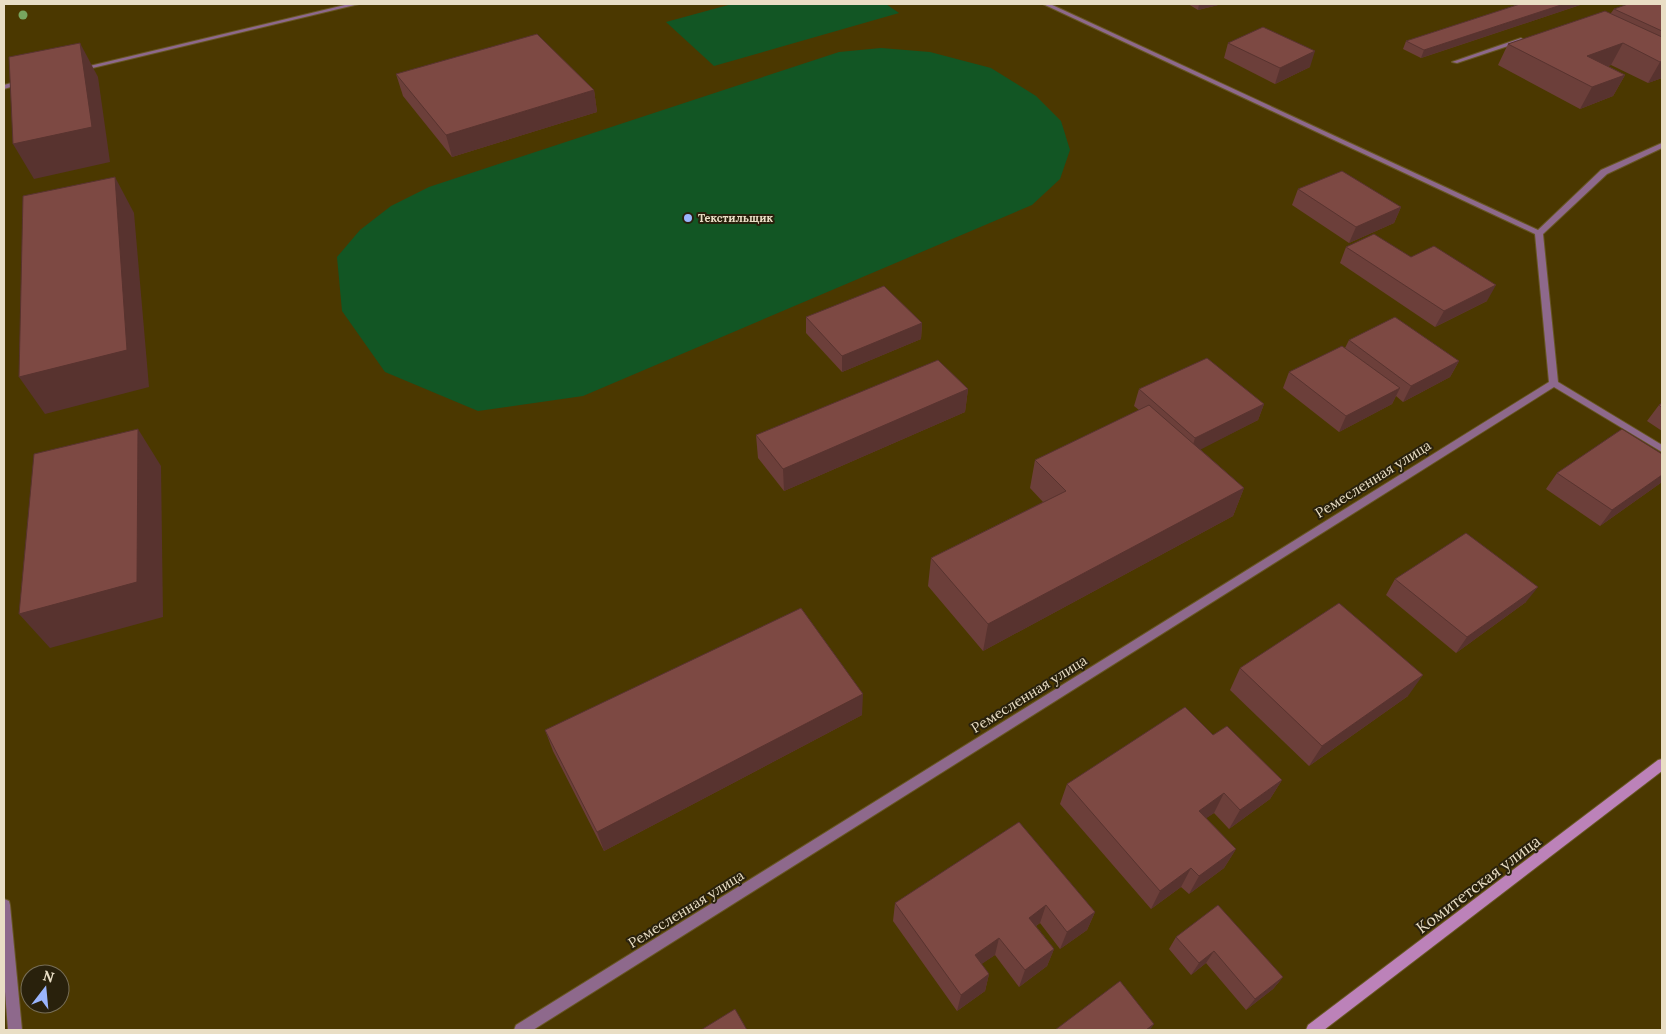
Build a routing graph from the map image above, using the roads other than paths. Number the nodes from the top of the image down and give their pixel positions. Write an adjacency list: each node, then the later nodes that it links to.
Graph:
1 (356, 4): 6 (street)
2 (1061, 4): 3 (street)
3 (1049, 5): 10 (street)
4 (1529, 37): 5 (street)
5 (1455, 62)
6 (72, 71)
7 (34, 80): 8 (street)
8 (4, 87)
9 (1662, 145): 10 (street)
10 (1540, 233): 11 (street)
11 (1554, 383): 12 (street); 16 (street, Ремесленная улица)
12 (1662, 448)
13 (1662, 764): 17 (street, Комитетская улица)
14 (4, 905): 15 (street)
15 (16, 1030)
16 (521, 1030)
17 (1313, 1030)

